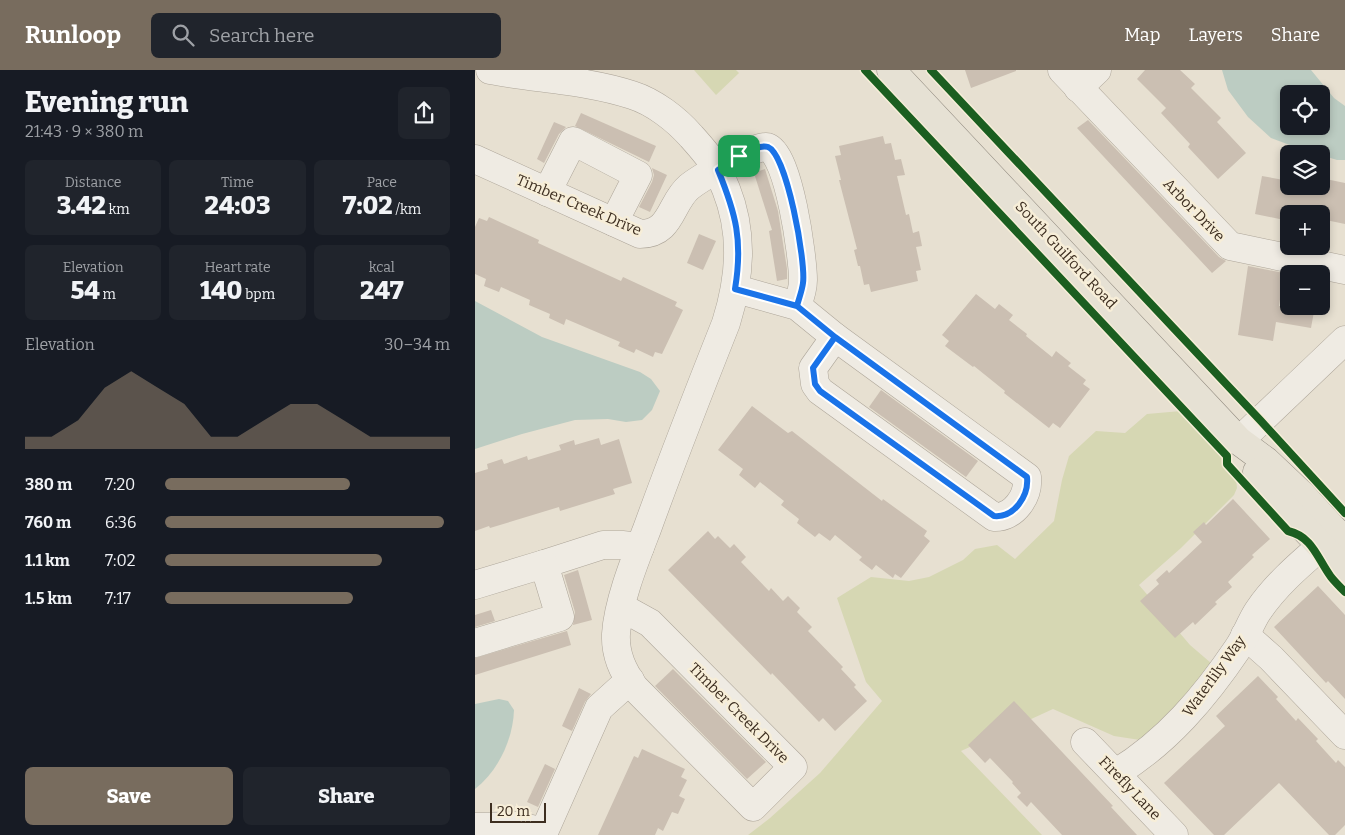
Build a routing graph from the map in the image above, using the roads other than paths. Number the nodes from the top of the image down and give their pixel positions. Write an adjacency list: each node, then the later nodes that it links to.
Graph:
1 (491, 70): 4 (street, Timber Creek Drive)
2 (891, 70): 14 (main road, South Guilford Road)
3 (1079, 76): 9 (street, Arbor Drive)
4 (594, 78): 6 (street, Timber Creek Drive)
5 (475, 159): 7 (street, Timber Creek Drive)
6 (718, 170): 8 (street, Timber Creek Drive); 10 (street, Timber Creek Drive); 11 (street, Timber Creek Drive)
7 (547, 192): 8 (street, Timber Creek Drive); 8 (street)
8 (614, 222)
9 (1345, 270)
10 (735, 289): 11 (street); 16 (street, Timber Creek Drive)
11 (797, 306): 12 (street)
12 (835, 337): 12 (street)
13 (1345, 340): 14 (street)
14 (1239, 441): 15 (main road, South Guilford Road)
15 (1334, 540): 18 (main road, South Guilford Road); 21 (street, Waterlily Way)
16 (640, 547): 17 (street); 20 (street, Timber Creek Drive)
17 (544, 564): 19 (street); 22 (street)
18 (1345, 571)
19 (475, 585)
20 (621, 607): 23 (street, Timber Creek Drive); 23 (street, Timber Creek Drive)
21 (1245, 635): 24 (street); 26 (street, Waterlily Way)
22 (475, 643)
23 (630, 680): 28 (street)
24 (1345, 735)
25 (1085, 742): 26 (street, Firefly Lane)
26 (1116, 773): 29 (street, Firefly Lane)
27 (475, 827): 28 (street)
28 (543, 834)
29 (1174, 835)

